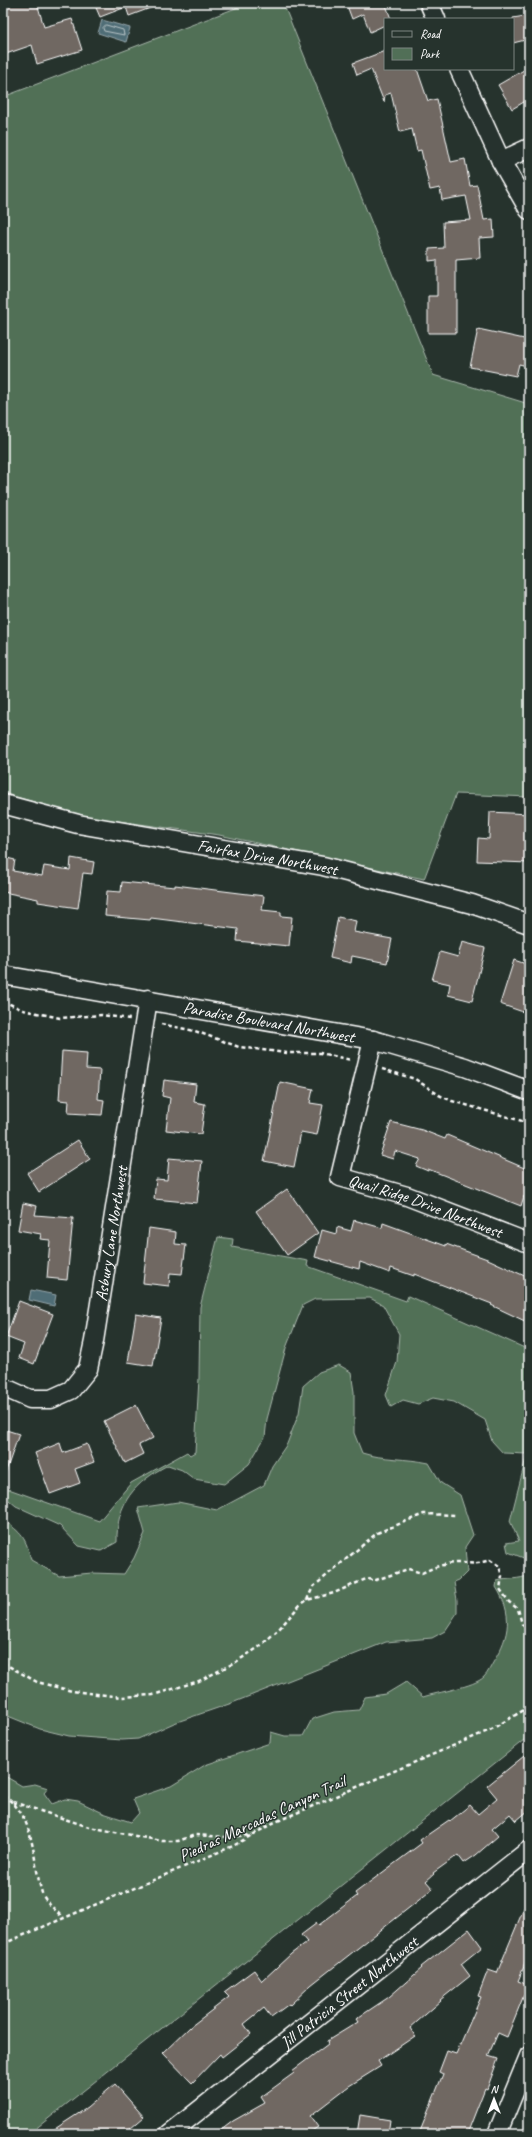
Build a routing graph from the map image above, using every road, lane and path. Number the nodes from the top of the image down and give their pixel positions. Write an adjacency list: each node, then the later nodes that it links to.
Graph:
1 (429, 3): 2 (street)
2 (436, 18)
3 (459, 70): 5 (street)
4 (529, 148): 5 (street)
5 (501, 161): 6 (street)
6 (529, 210)
7 (3, 804): 8 (street, Fairfax Drive Northwest)
8 (529, 924)
9 (3, 975): 10 (street, Paradise Boulevard Northwest)
10 (148, 999): 14 (street, Paradise Boulevard Northwest); 20 (street, Asbury Lane Northwest)
11 (3, 1001): 12 (path)
12 (130, 1019)
13 (161, 1024): 15 (path)
14 (373, 1040): 17 (street, Paradise Boulevard Northwest); 19 (street, Quail Ridge Drive Northwest)
15 (352, 1060)
16 (382, 1069): 18 (path)
17 (529, 1091)
18 (529, 1123)
19 (529, 1243)
20 (3, 1387)
21 (456, 1515): 22 (path)
22 (307, 1600): 23 (path); 24 (path)
23 (529, 1632)
24 (3, 1663)
25 (529, 1707): 28 (path, Piedras Marcadas Canyon Trail)
26 (3, 1796): 27 (path)
27 (14, 1802): 28 (path); 30 (path)
28 (252, 1835): 30 (path, Piedras Marcadas Canyon Trail)
29 (529, 1850): 33 (street, Jill Patricia Street Northwest)
30 (64, 1919): 31 (path, Piedras Marcadas Canyon Trail)
31 (3, 1944)
32 (529, 2056): 34 (street)
33 (169, 2134)
34 (497, 2134)

